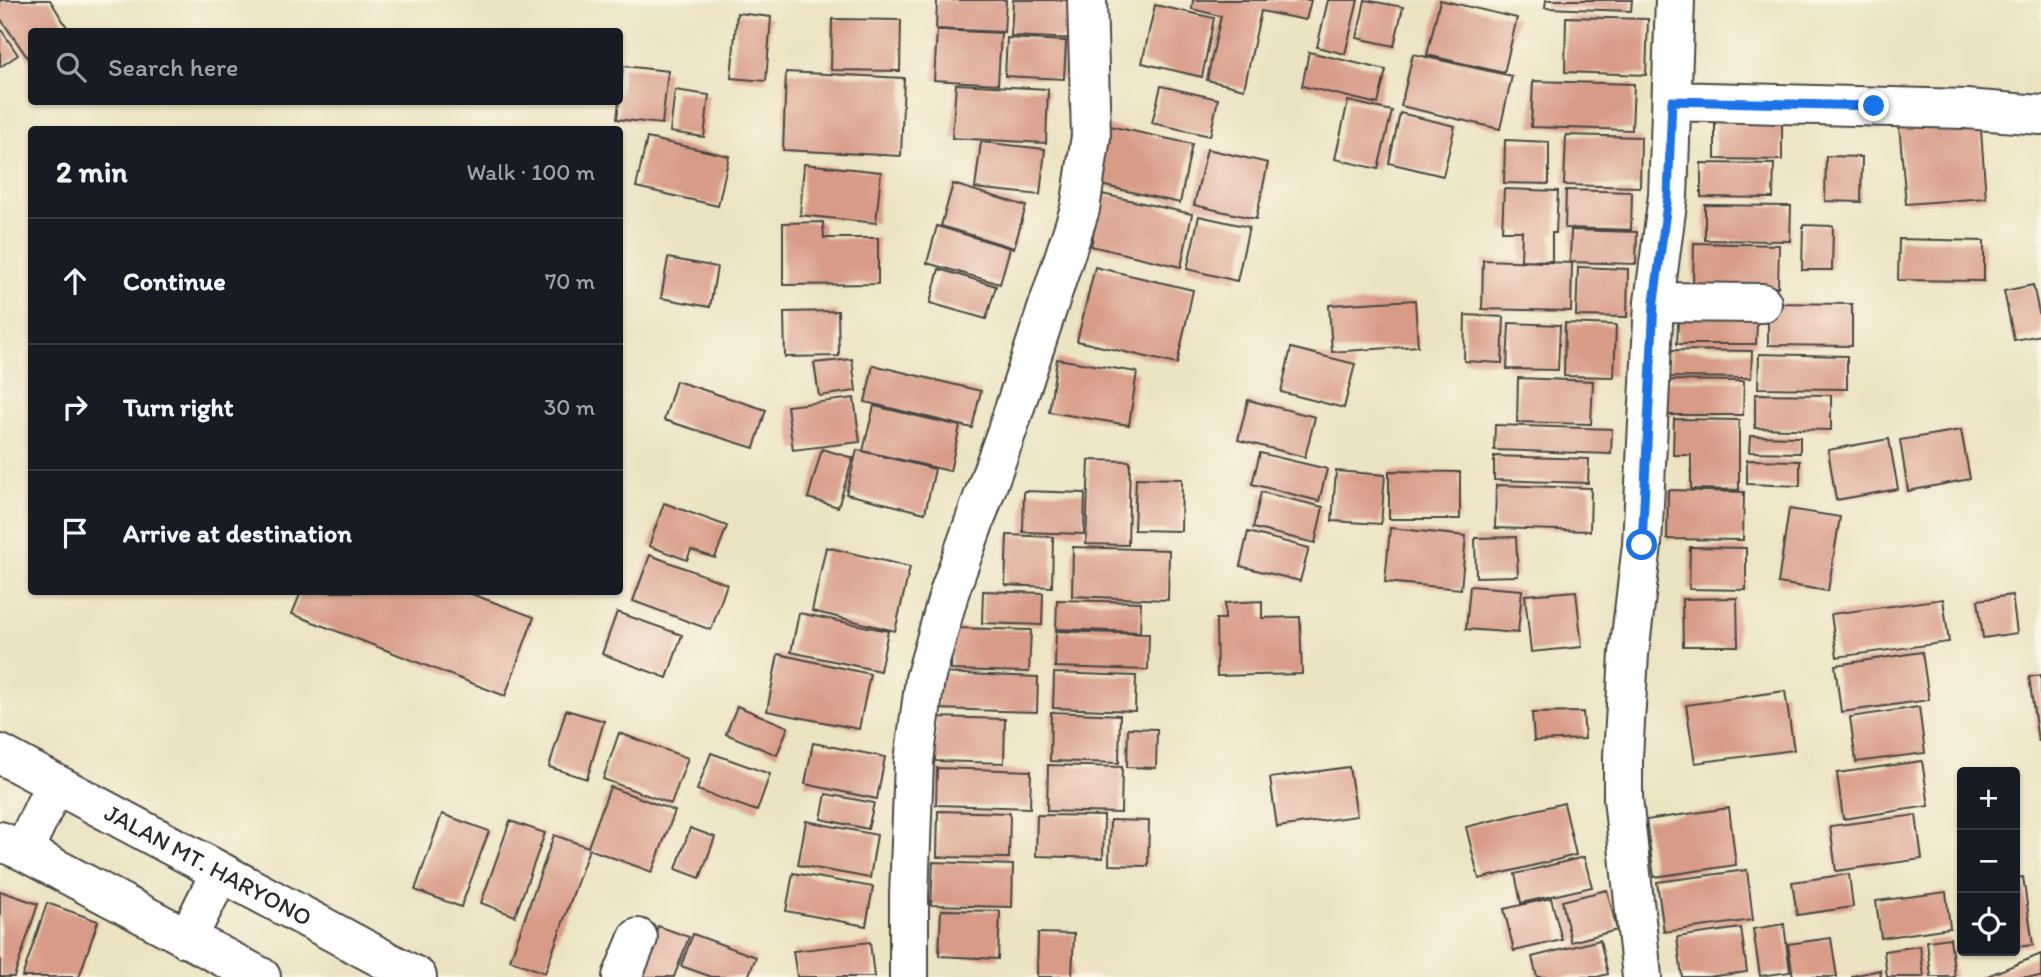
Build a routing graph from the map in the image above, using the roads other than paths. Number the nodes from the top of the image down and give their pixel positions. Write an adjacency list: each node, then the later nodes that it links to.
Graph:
1 (1087, 0): 16 (street)
2 (1675, 0): 3 (street)
3 (1672, 101): 4 (street); 5 (street)
4 (2041, 114)
5 (1654, 302): 6 (street); 17 (street)
6 (1762, 303)
7 (0, 754): 8 (street, JALAN MT. HARYONO)
8 (55, 784): 9 (street); 10 (street, JALAN MT. HARYONO)
9 (21, 841): 11 (street)
10 (220, 873): 11 (street); 14 (street, JALAN MT. HARYONO)
11 (193, 926): 13 (street)
12 (638, 939): 15 (street)
13 (261, 977)
14 (416, 977)
15 (622, 977)
16 (909, 977)
17 (1642, 977)

